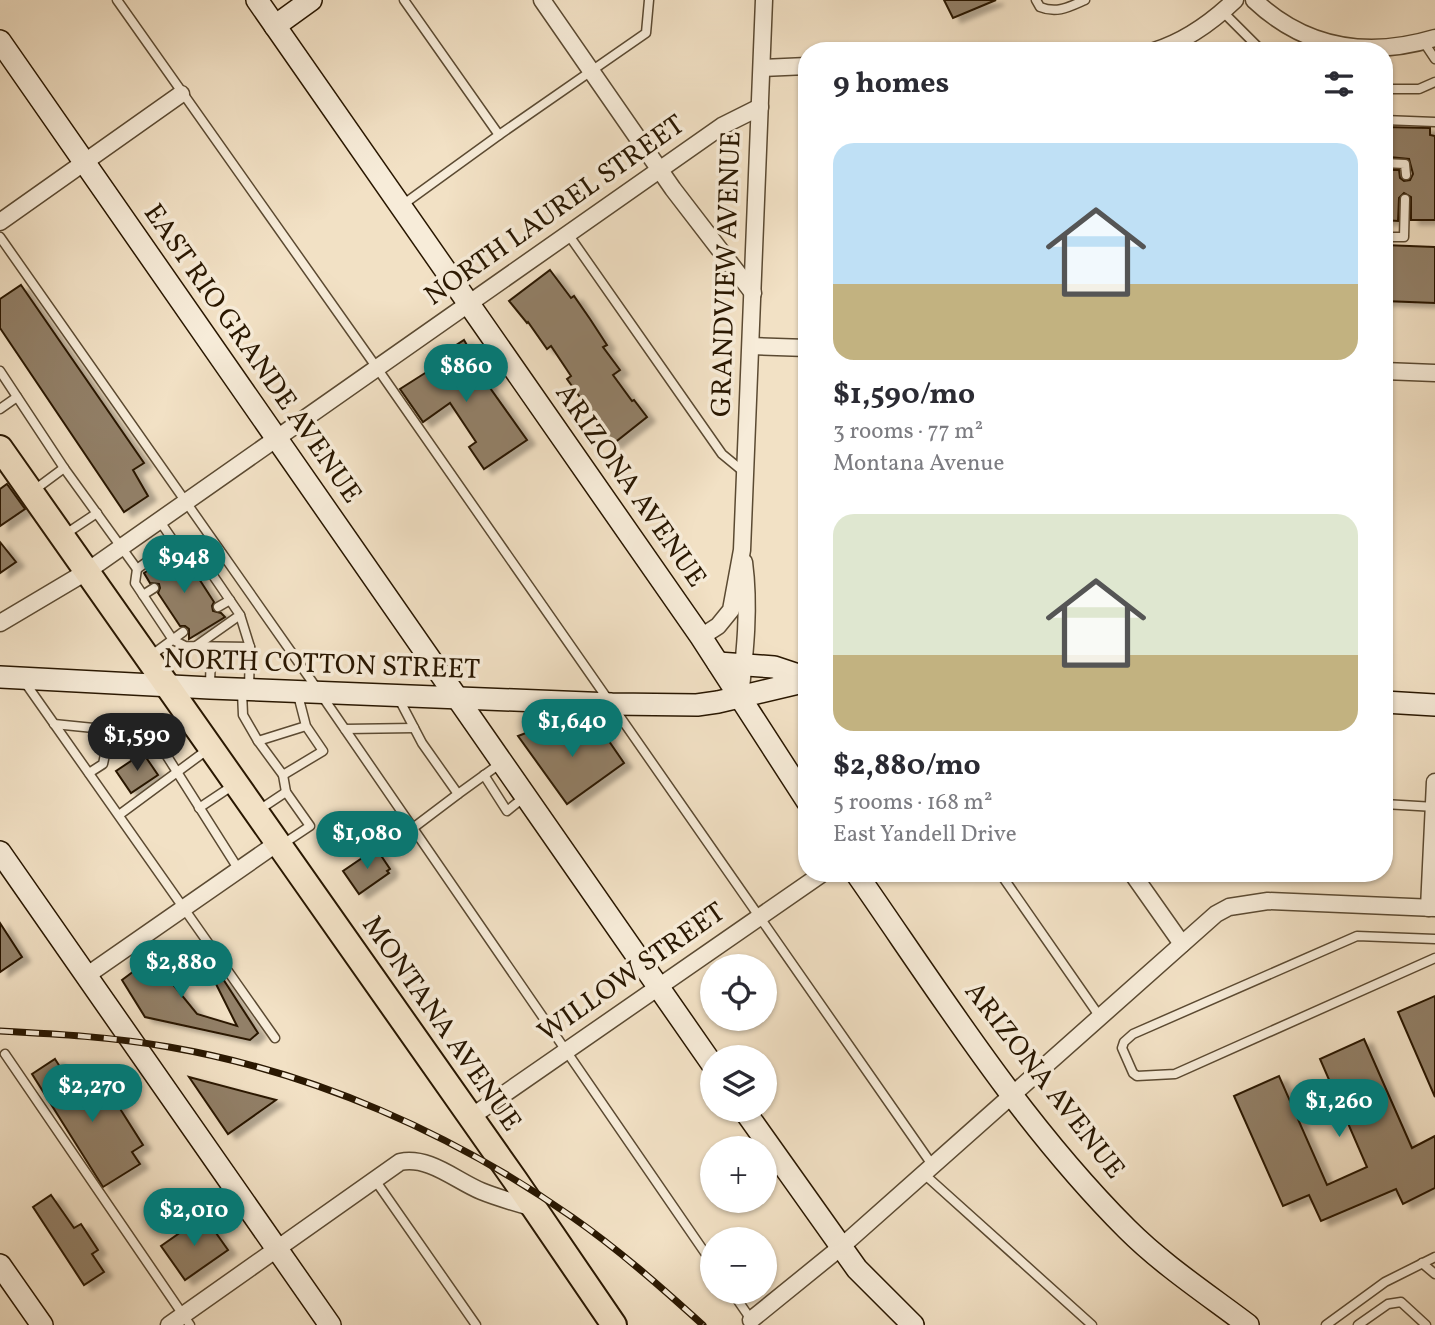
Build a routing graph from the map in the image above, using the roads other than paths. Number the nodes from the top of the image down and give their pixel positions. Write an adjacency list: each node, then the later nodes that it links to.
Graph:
1 (117, 0): 26 (lane)
2 (257, 0): 13 (main road, ARIZONA AVENUE)
3 (311, 0): 13 (main road)
4 (404, 0): 30 (lane)
5 (542, 0): 23 (street)
6 (649, 0): 23 (lane)
7 (764, 0): 22 (street, GRANDVIEW AVENUE)
8 (1036, 0): 9 (lane)
9 (1085, 0)
10 (1235, 0): 12 (street)
11 (1254, 0): 18 (street)
12 (1223, 12): 16 (street); 17 (lane)
13 (275, 26): 36 (main road, ARIZONA AVENUE)
14 (1429, 40): 19 (street); 20 (lane)
15 (0, 41): 31 (main road, EAST RIO GRANDE AVENUE)
16 (1177, 42)
17 (1253, 42)
18 (1329, 42)
19 (1393, 47)
20 (1435, 59)
21 (798, 66): 22 (street)
22 (762, 68): 27 (street, GRANDVIEW AVENUE)
23 (591, 70): 30 (lane); 33 (street)
24 (1435, 82): 25 (lane)
25 (1393, 89)
26 (181, 94): 31 (street); 45 (lane)
27 (760, 107): 33 (street, NORTH LAUREL STREET); 41 (street, GRANDVIEW AVENUE)
28 (1393, 120): 29 (lane)
29 (1435, 122)
30 (499, 135): 36 (lane)
31 (84, 163): 37 (street); 51 (main road, EAST RIO GRANDE AVENUE)
32 (1393, 163): 34 (lane)
33 (661, 169): 38 (street, NORTH LAUREL STREET); 41 (street)
34 (1406, 175)
35 (1405, 199): 40 (lane)
36 (401, 206): 42 (main road, ARIZONA AVENUE)
37 (0, 222)
38 (568, 234): 42 (street, NORTH LAUREL STREET); 54 (lane)
39 (0, 237): 56 (lane)
40 (1393, 237)
41 (753, 293): 43 (street, GRANDVIEW AVENUE)
42 (468, 303): 45 (street, NORTH LAUREL STREET); 74 (main road, ARIZONA AVENUE)
43 (751, 346): 44 (street); 54 (street, GRANDVIEW AVENUE)
44 (798, 348)
45 (377, 368): 51 (street, NORTH LAUREL STREET); 95 (lane)
46 (0, 371): 49 (lane)
47 (1393, 371): 48 (street)
48 (1435, 373)
49 (17, 397): 50 (lane); 53 (lane)
50 (0, 409)
51 (277, 438): 56 (street, NORTH LAUREL STREET); 93 (main road, EAST RIO GRANDE AVENUE)
52 (0, 449): 55 (main road, MONTANA AVENUE)
53 (64, 468): 55 (lane); 57 (lane)
54 (746, 473): 62 (street, GRANDVIEW AVENUE)
55 (31, 493): 59 (main road, MONTANA AVENUE)
56 (186, 502): 58 (street, NORTH LAUREL STREET); 90 (lane)
57 (97, 513): 59 (lane); 61 (lane)
58 (159, 520): 60 (lane); 61 (street, NORTH LAUREL STREET)
59 (61, 536): 66 (main road, MONTANA AVENUE)
60 (174, 542): 63 (lane); 65 (lane)
61 (121, 547): 65 (lane); 66 (street, NORTH LAUREL STREET)
62 (742, 550): 74 (street, GRANDVIEW AVENUE); 81 (street, GRANDVIEW AVENUE)
63 (199, 555): 64 (lane); 69 (lane)
64 (188, 563)
65 (137, 569): 68 (lane)
66 (86, 572): 72 (street, NORTH LAUREL STREET); 79 (main road, MONTANA AVENUE)
67 (154, 588): 68 (lane)
68 (143, 595): 75 (lane)
69 (230, 600): 70 (lane); 71 (lane)
70 (218, 607)
71 (240, 615): 76 (lane); 78 (lane)
72 (0, 623)
73 (183, 632): 75 (lane)
74 (701, 637): 80 (main road, ARIZONA AVENUE)
75 (173, 640): 76 (lane); 79 (lane)
76 (196, 646): 77 (lane)
77 (211, 646): 78 (lane); 87 (lane)
78 (250, 647): 88 (lane)
79 (147, 659): 86 (main road, MONTANA AVENUE)
80 (718, 663): 81 (main road); 92 (main road, ARIZONA AVENUE)
81 (743, 665): 82 (main road); 92 (street, GRANDVIEW AVENUE)
82 (798, 676)
83 (0, 677): 84 (main road, NORTH COTTON STREET)
84 (22, 678): 86 (main road, NORTH COTTON STREET); 97 (lane)
85 (798, 682): 92 (main road, NORTH COTTON STREET)
86 (166, 686): 87 (main road, NORTH COTTON STREET); 103 (main road, MONTANA AVENUE)
87 (210, 688): 88 (main road, NORTH COTTON STREET)
88 (246, 690): 89 (main road, NORTH COTTON STREET); 102 (lane)
89 (297, 692): 90 (main road, NORTH COTTON STREET); 98 (lane)
90 (320, 693): 91 (main road, NORTH COTTON STREET); 100 (lane)
91 (398, 696): 93 (main road, NORTH COTTON STREET); 99 (lane)
92 (740, 696): 95 (main road, NORTH COTTON STREET); 111 (main road, ARIZONA AVENUE)
93 (459, 698): 95 (main road, NORTH COTTON STREET); 104 (main road, EAST RIO GRANDE AVENUE)
94 (1393, 703): 96 (main road)
95 (611, 704): 130 (lane)
96 (1435, 705)
97 (54, 724): 101 (lane); 106 (lane)
98 (306, 726): 102 (lane); 107 (lane)
99 (414, 728): 100 (lane); 113 (lane)
100 (345, 729): 120 (lane)
101 (110, 730): 105 (lane); 106 (lane)
102 (258, 741): 107 (lane)
103 (209, 748): 105 (lane); 110 (main road, MONTANA AVENUE)
104 (503, 761): 108 (lane); 114 (main road, EAST RIO GRANDE AVENUE)
105 (177, 772): 116 (lane); 119 (lane)
106 (89, 774): 119 (lane)
107 (283, 775): 112 (lane)
108 (484, 775): 113 (lane); 114 (lane)
109 (1435, 782): 117 (street)
110 (234, 784): 116 (lane); 118 (main road, MONTANA AVENUE)
111 (798, 788)
112 (286, 792): 118 (lane); 121 (lane)
113 (458, 794): 120 (lane)
114 (526, 796): 135 (main road, EAST RIO GRANDE AVENUE)
115 (1393, 805): 117 (lane)
116 (199, 807): 123 (lane)
117 (1434, 807): 129 (street)
118 (255, 813): 121 (main road, MONTANA AVENUE)
119 (119, 815): 128 (lane)
120 (413, 828): 139 (lane)
121 (278, 845): 123 (street); 142 (main road, MONTANA AVENUE)
122 (0, 852): 134 (main road)
123 (239, 870): 128 (street)
124 (810, 882): 130 (street, WILLOW STREET)
125 (862, 882): 141 (main road, ARIZONA AVENUE)
126 (1006, 882): 136 (lane)
127 (1138, 882): 132 (street)
128 (184, 908): 134 (street); 137 (lane)
129 (1432, 908): 132 (street)
130 (759, 917): 135 (street, WILLOW STREET); 144 (lane)
131 (1435, 939): 133 (lane)
132 (1182, 944): 136 (street)
133 (1435, 958)
134 (86, 976): 149 (main road)
135 (658, 987): 138 (main road, EAST RIO GRANDE AVENUE); 139 (street, WILLOW STREET)
136 (1100, 1017): 141 (street)
137 (275, 1038)
138 (700, 1047)
139 (567, 1051): 142 (street, WILLOW STREET); 147 (lane)
140 (5, 1054): 155 (lane)
141 (1012, 1095): 144 (street); 164 (main road, ARIZONA AVENUE)
142 (471, 1117): 146 (main road, MONTANA AVENUE)
143 (752, 1122): 148 (main road)
144 (928, 1170): 148 (street); 163 (lane)
145 (376, 1180): 146 (street); 149 (street); 160 (lane)
146 (534, 1208): 161 (main road, MONTANA AVENUE)
147 (700, 1245)
148 (841, 1247): 156 (street); 162 (main road)
149 (278, 1249): 155 (street); 159 (main road)
150 (1435, 1257): 151 (lane)
151 (1422, 1263): 153 (lane); 165 (lane)
152 (0, 1265): 157 (main road)
153 (1435, 1274)
154 (740, 1304): 156 (lane)
155 (186, 1320): 158 (street)
156 (752, 1323)
157 (42, 1325)
158 (169, 1325)
159 (330, 1325)
160 (476, 1325)
161 (614, 1325)
162 (912, 1325)
163 (1092, 1325)
164 (1248, 1325)
165 (1326, 1325)
166 (1358, 1325): 167 (lane)
167 (1426, 1325)

